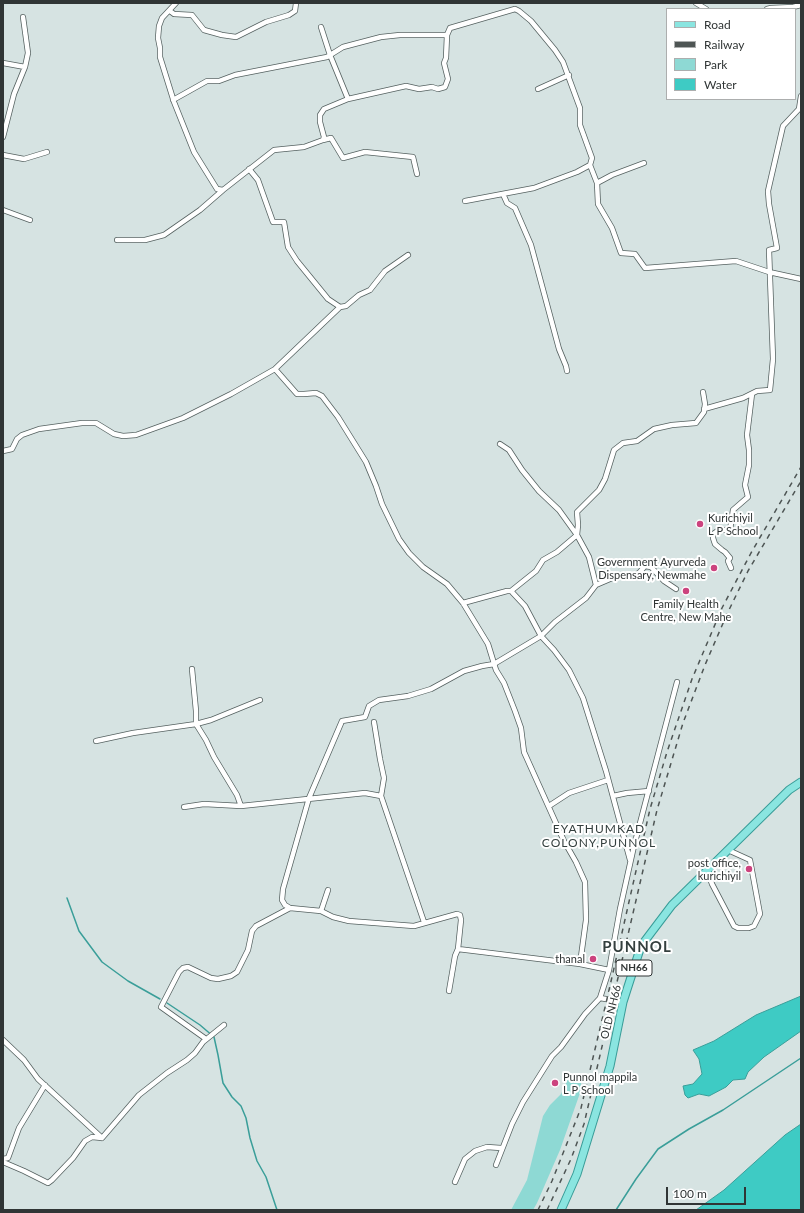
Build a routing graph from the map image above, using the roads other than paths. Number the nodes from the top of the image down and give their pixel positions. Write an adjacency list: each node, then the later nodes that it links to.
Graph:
1 (176, 3): 6 (street)
2 (296, 3): 6 (street)
3 (516, 3): 7 (street)
4 (801, 5): 5 (street)
5 (771, 8)
6 (170, 10): 18 (street)
7 (515, 10): 10 (street); 14 (street)
8 (23, 17): 13 (street)
9 (321, 27): 11 (street)
10 (447, 35): 11 (street); 17 (street)
11 (330, 55): 17 (street); 18 (street)
12 (3, 63): 13 (street)
13 (25, 67): 19 (street)
14 (569, 75): 15 (street); 24 (street)
15 (538, 89)
16 (801, 96): 35 (street)
17 (348, 99): 20 (street)
18 (173, 100): 28 (street)
19 (3, 136)
20 (323, 140): 25 (street); 26 (street)
21 (47, 152): 22 (street)
22 (3, 155)
23 (644, 164): 27 (street)
24 (590, 165): 27 (street); 29 (street)
25 (249, 170): 28 (street); 37 (street)
26 (418, 174)
27 (597, 183): 35 (street)
28 (223, 190): 33 (street)
29 (503, 194): 30 (street); 39 (street)
30 (465, 202)
31 (3, 210): 32 (street)
32 (30, 220)
33 (117, 240)
34 (408, 255): 37 (street)
35 (770, 272): 36 (street); 41 (street)
36 (801, 279)
37 (340, 307): 38 (street)
38 (275, 369): 44 (street); 50 (street)
39 (567, 371)
40 (704, 392): 42 (street)
41 (752, 394): 42 (street); 46 (street)
42 (704, 409): 45 (street)
43 (500, 444): 45 (street)
44 (3, 452)
45 (576, 535): 47 (street); 49 (street)
46 (731, 568)
47 (596, 586): 48 (street); 51 (street)
48 (676, 589)
49 (512, 591): 50 (street); 51 (street)
50 (463, 603): 52 (street)
51 (541, 636): 52 (street); 59 (street)
52 (494, 664): 64 (street); 66 (street)
53 (192, 668): 57 (street)
54 (677, 682): 61 (street)
55 (260, 700): 57 (street)
56 (374, 722): 62 (street)
57 (196, 724): 58 (street); 65 (street)
58 (96, 741)
59 (608, 780): 63 (street); 66 (street)
60 (801, 782): 68 (main road, OLD NH66 / NH66)
61 (649, 791): 63 (street); 69 (street)
62 (381, 796): 64 (street); 74 (street)
63 (613, 796): 69 (street)
64 (309, 798): 65 (street); 72 (street)
65 (241, 806): 67 (street)
66 (549, 806): 76 (street)
67 (184, 807)
68 (728, 850): 70 (main road, OLD NH66 / NH66); 70 (street)
69 (630, 860): 77 (street)
70 (707, 870): 80 (main road, OLD NH66 / NH66)
71 (328, 890): 73 (street)
72 (290, 908): 73 (street); 82 (street)
73 (321, 911): 74 (street)
74 (424, 922): 75 (street)
75 (458, 949): 76 (street); 78 (street)
76 (580, 964): 77 (street)
77 (609, 970): 79 (street)
78 (449, 991)
79 (600, 998): 80 (street); 86 (street)
80 (623, 1002): 90 (main road, OLD NH66 / NH66)
81 (224, 1025): 82 (street)
82 (208, 1038): 85 (street)
83 (3, 1040): 84 (street)
84 (45, 1085): 85 (street); 87 (street)
85 (102, 1138): 87 (street)
86 (501, 1148): 88 (street); 89 (street)
87 (3, 1161)
88 (496, 1165)
89 (455, 1182)
90 (561, 1210)

